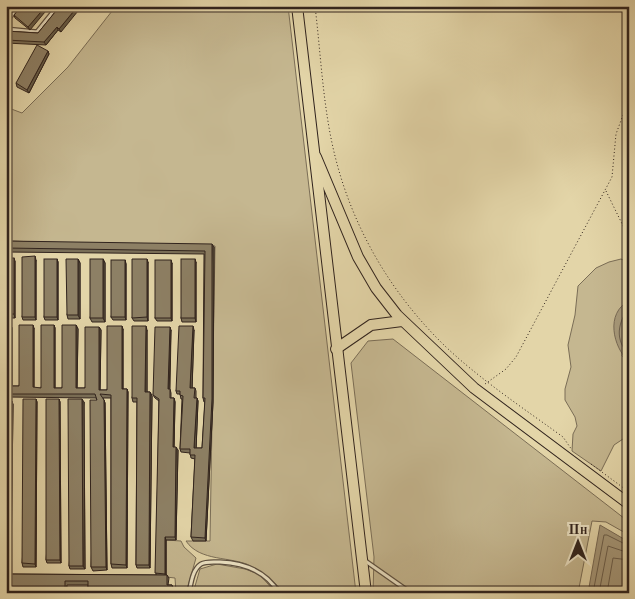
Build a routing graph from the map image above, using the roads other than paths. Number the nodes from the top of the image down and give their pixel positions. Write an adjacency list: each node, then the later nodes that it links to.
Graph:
1 (19, 6): 4 (lane)
2 (58, 6): 5 (lane)
3 (297, 6): 6 (main road)
4 (6, 22)
5 (6, 29)
6 (312, 150): 7 (main road); 8 (main road)
7 (402, 321): 8 (main road); 9 (main road)
8 (336, 349): 10 (main road)
9 (629, 504)
10 (361, 558): 13 (main road); 14 (lane)
11 (189, 593): 12 (lane)
12 (279, 593)
13 (366, 593)
14 (412, 593)

